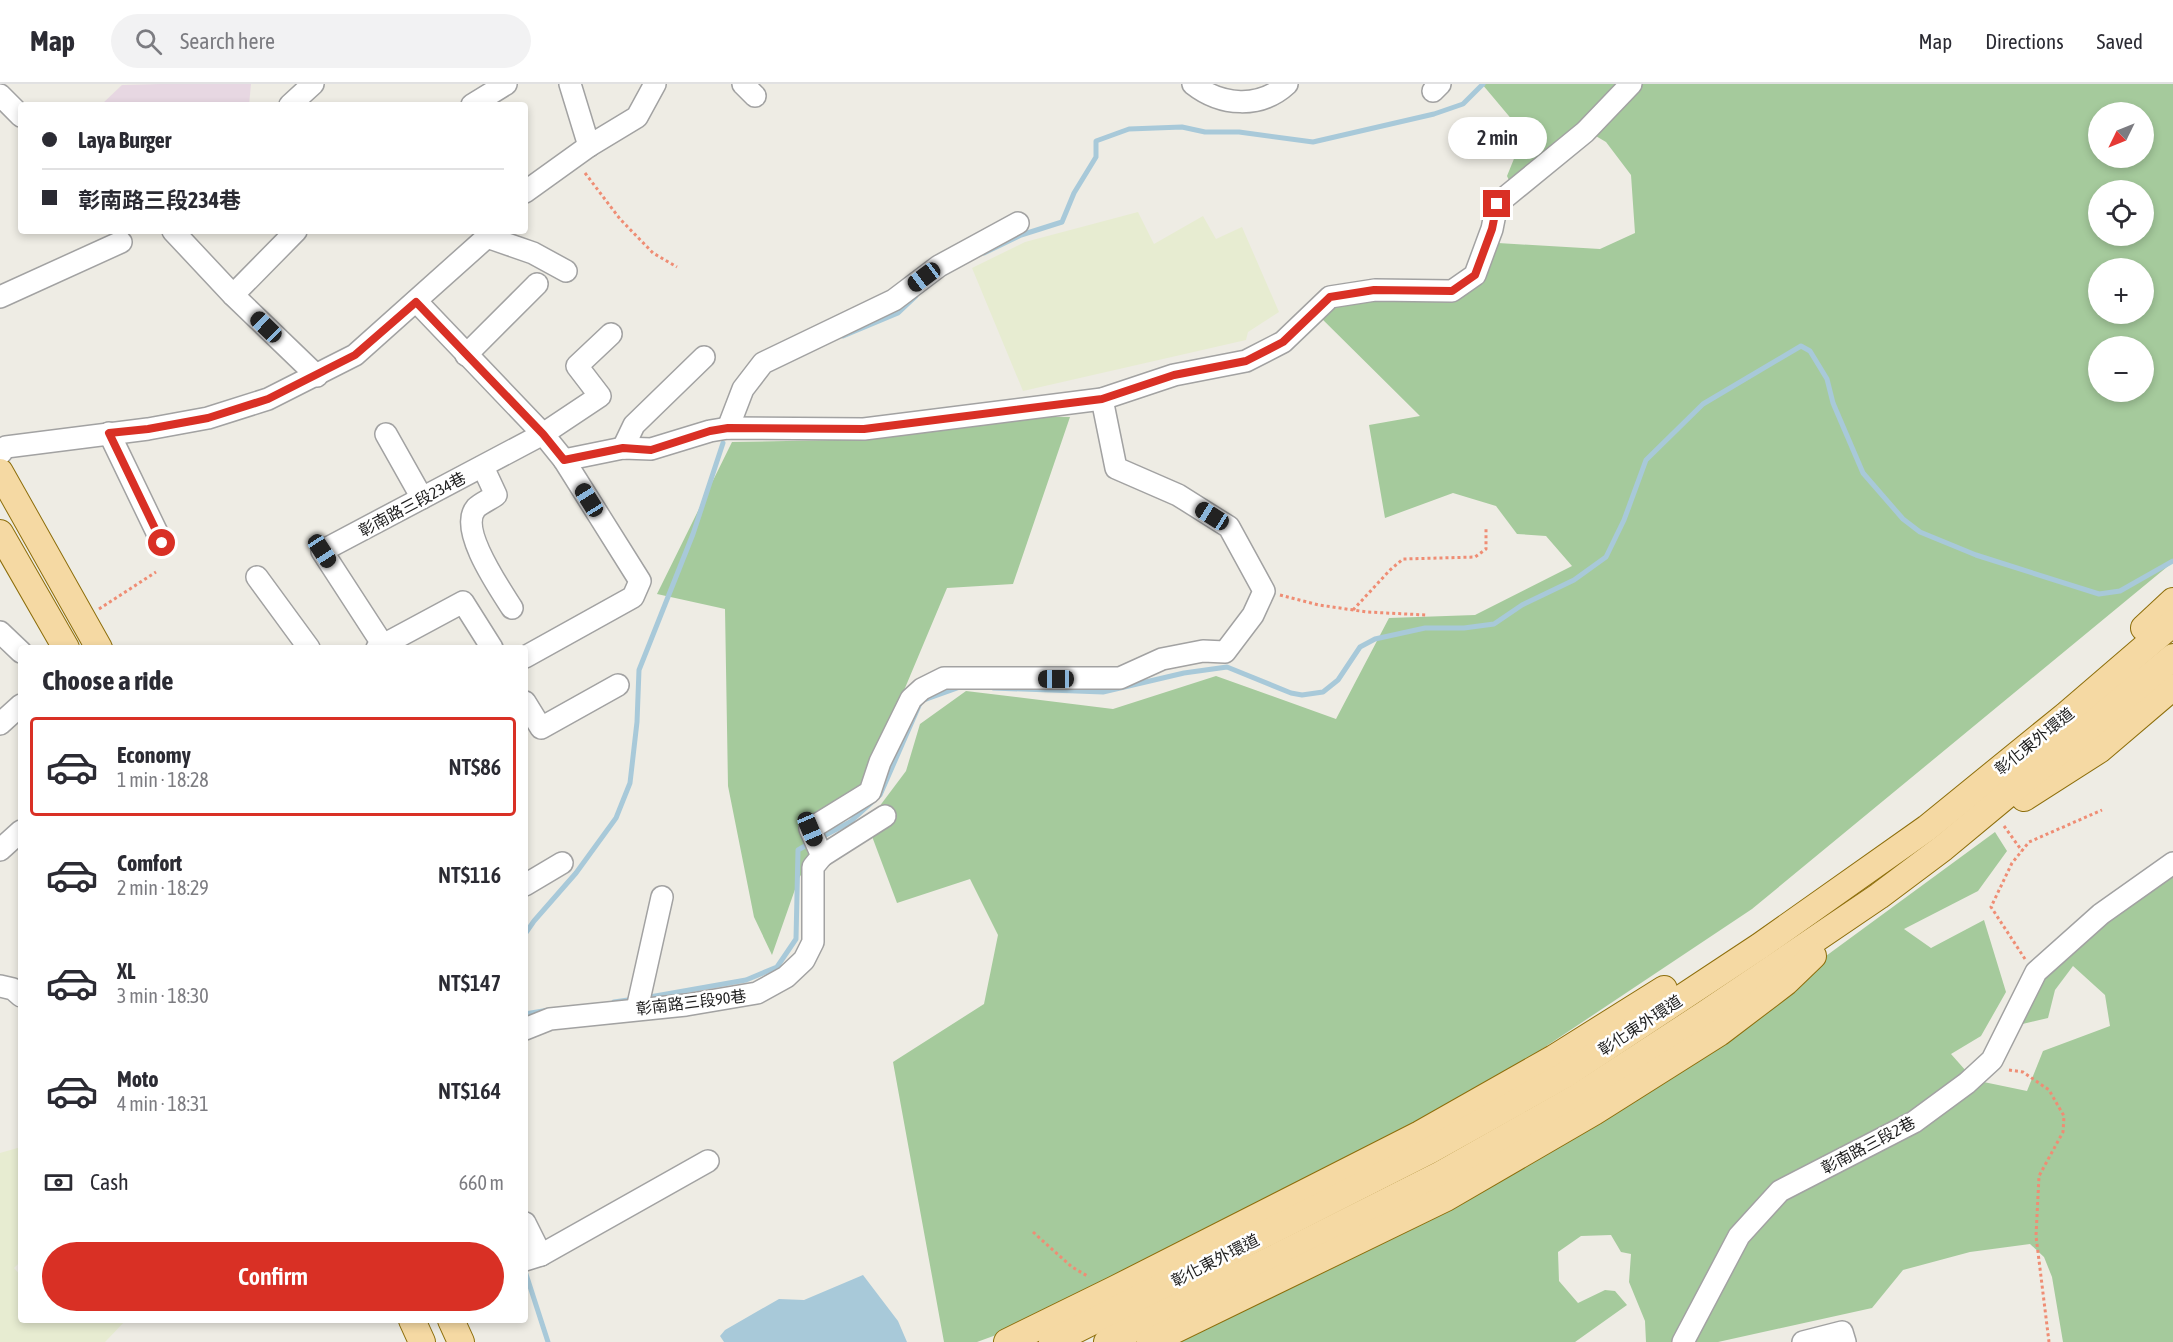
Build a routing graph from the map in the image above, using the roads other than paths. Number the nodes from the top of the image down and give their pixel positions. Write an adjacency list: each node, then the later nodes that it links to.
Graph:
1 (313, 84): 9 (street)
2 (506, 84): 10 (street)
3 (570, 84): 12 (street)
4 (655, 84): 12 (street)
5 (1192, 84): 6 (street)
6 (1287, 84)
7 (1631, 84): 28 (street)
8 (0, 95): 11 (street)
9 (293, 102)
10 (477, 102)
11 (18, 113)
12 (581, 151): 13 (street)
13 (528, 190)
14 (1018, 223): 29 (street)
15 (176, 234): 21 (street)
16 (293, 234): 21 (street)
17 (488, 234): 19 (street); 23 (street)
18 (121, 242): 22 (street)
19 (566, 271)
20 (537, 284): 25 (street)
21 (233, 295): 27 (street)
22 (0, 297)
23 (416, 302): 25 (street); 27 (street)
24 (611, 334): 32 (street, 彰南路三段234巷)
25 (466, 355): 32 (street)
26 (704, 357): 33 (street)
27 (317, 375): 30 (street)
28 (1102, 399): 29 (street); 65 (street)
29 (728, 428): 33 (street)
30 (109, 433): 34 (street); 40 (street)
31 (386, 434): 38 (street)
32 (543, 434): 35 (street); 36 (street, 彰南路三段234巷)
33 (623, 448): 35 (street)
34 (0, 454)
35 (564, 460): 53 (street)
36 (483, 467): 38 (street, 彰南路三段234巷); 43 (street)
37 (0, 472): 47 (main road)
38 (422, 498): 49 (street, 彰南路三段234巷)
39 (0, 533): 46 (main road)
40 (162, 543)
41 (256, 577): 48 (street)
42 (2173, 601): 60 (main road)
43 (512, 608)
44 (2173, 622): 60 (main road, 彰化東外環道)
45 (0, 632): 52 (street)
46 (64, 645)
47 (97, 645)
48 (307, 645)
49 (381, 645)
50 (386, 645): 51 (street)
51 (490, 645)
52 (18, 649)
53 (528, 655)
54 (2173, 657): 62 (main road, 彰化東外環道)
55 (618, 685): 57 (street)
56 (2173, 687): 62 (main road)
57 (528, 707)
58 (18, 708): 59 (street)
59 (0, 724)
60 (1953, 806): 68 (main road, 彰化東外環道)
61 (885, 816): 65 (street)
62 (1971, 825): 71 (main road, 彰化東外環道)
63 (18, 834): 64 (street)
64 (0, 850)
65 (822, 856): 74 (street, 彰南路三段90巷)
66 (562, 863): 69 (street)
67 (2173, 863): 87 (street, 彰南路三段2巷)
68 (1854, 881): 83 (main road); 84 (main road, 彰化東外環道)
69 (528, 883)
70 (662, 897): 74 (street)
71 (1867, 904): 85 (main road, 彰化東外環道); 86 (main road)
72 (0, 986): 73 (street)
73 (18, 993)
74 (637, 1009): 75 (street, 彰南路三段90巷)
75 (528, 1028)
76 (708, 1161): 78 (street)
77 (528, 1236): 78 (street)
78 (533, 1258)
79 (413, 1323): 81 (main road)
80 (452, 1323): 82 (main road)
81 (422, 1342)
82 (460, 1342)
83 (1007, 1342)
84 (1052, 1342)
85 (1107, 1342)
86 (1150, 1342)
87 (1683, 1342)
88 (1803, 1342): 89 (street)
89 (1845, 1342)

